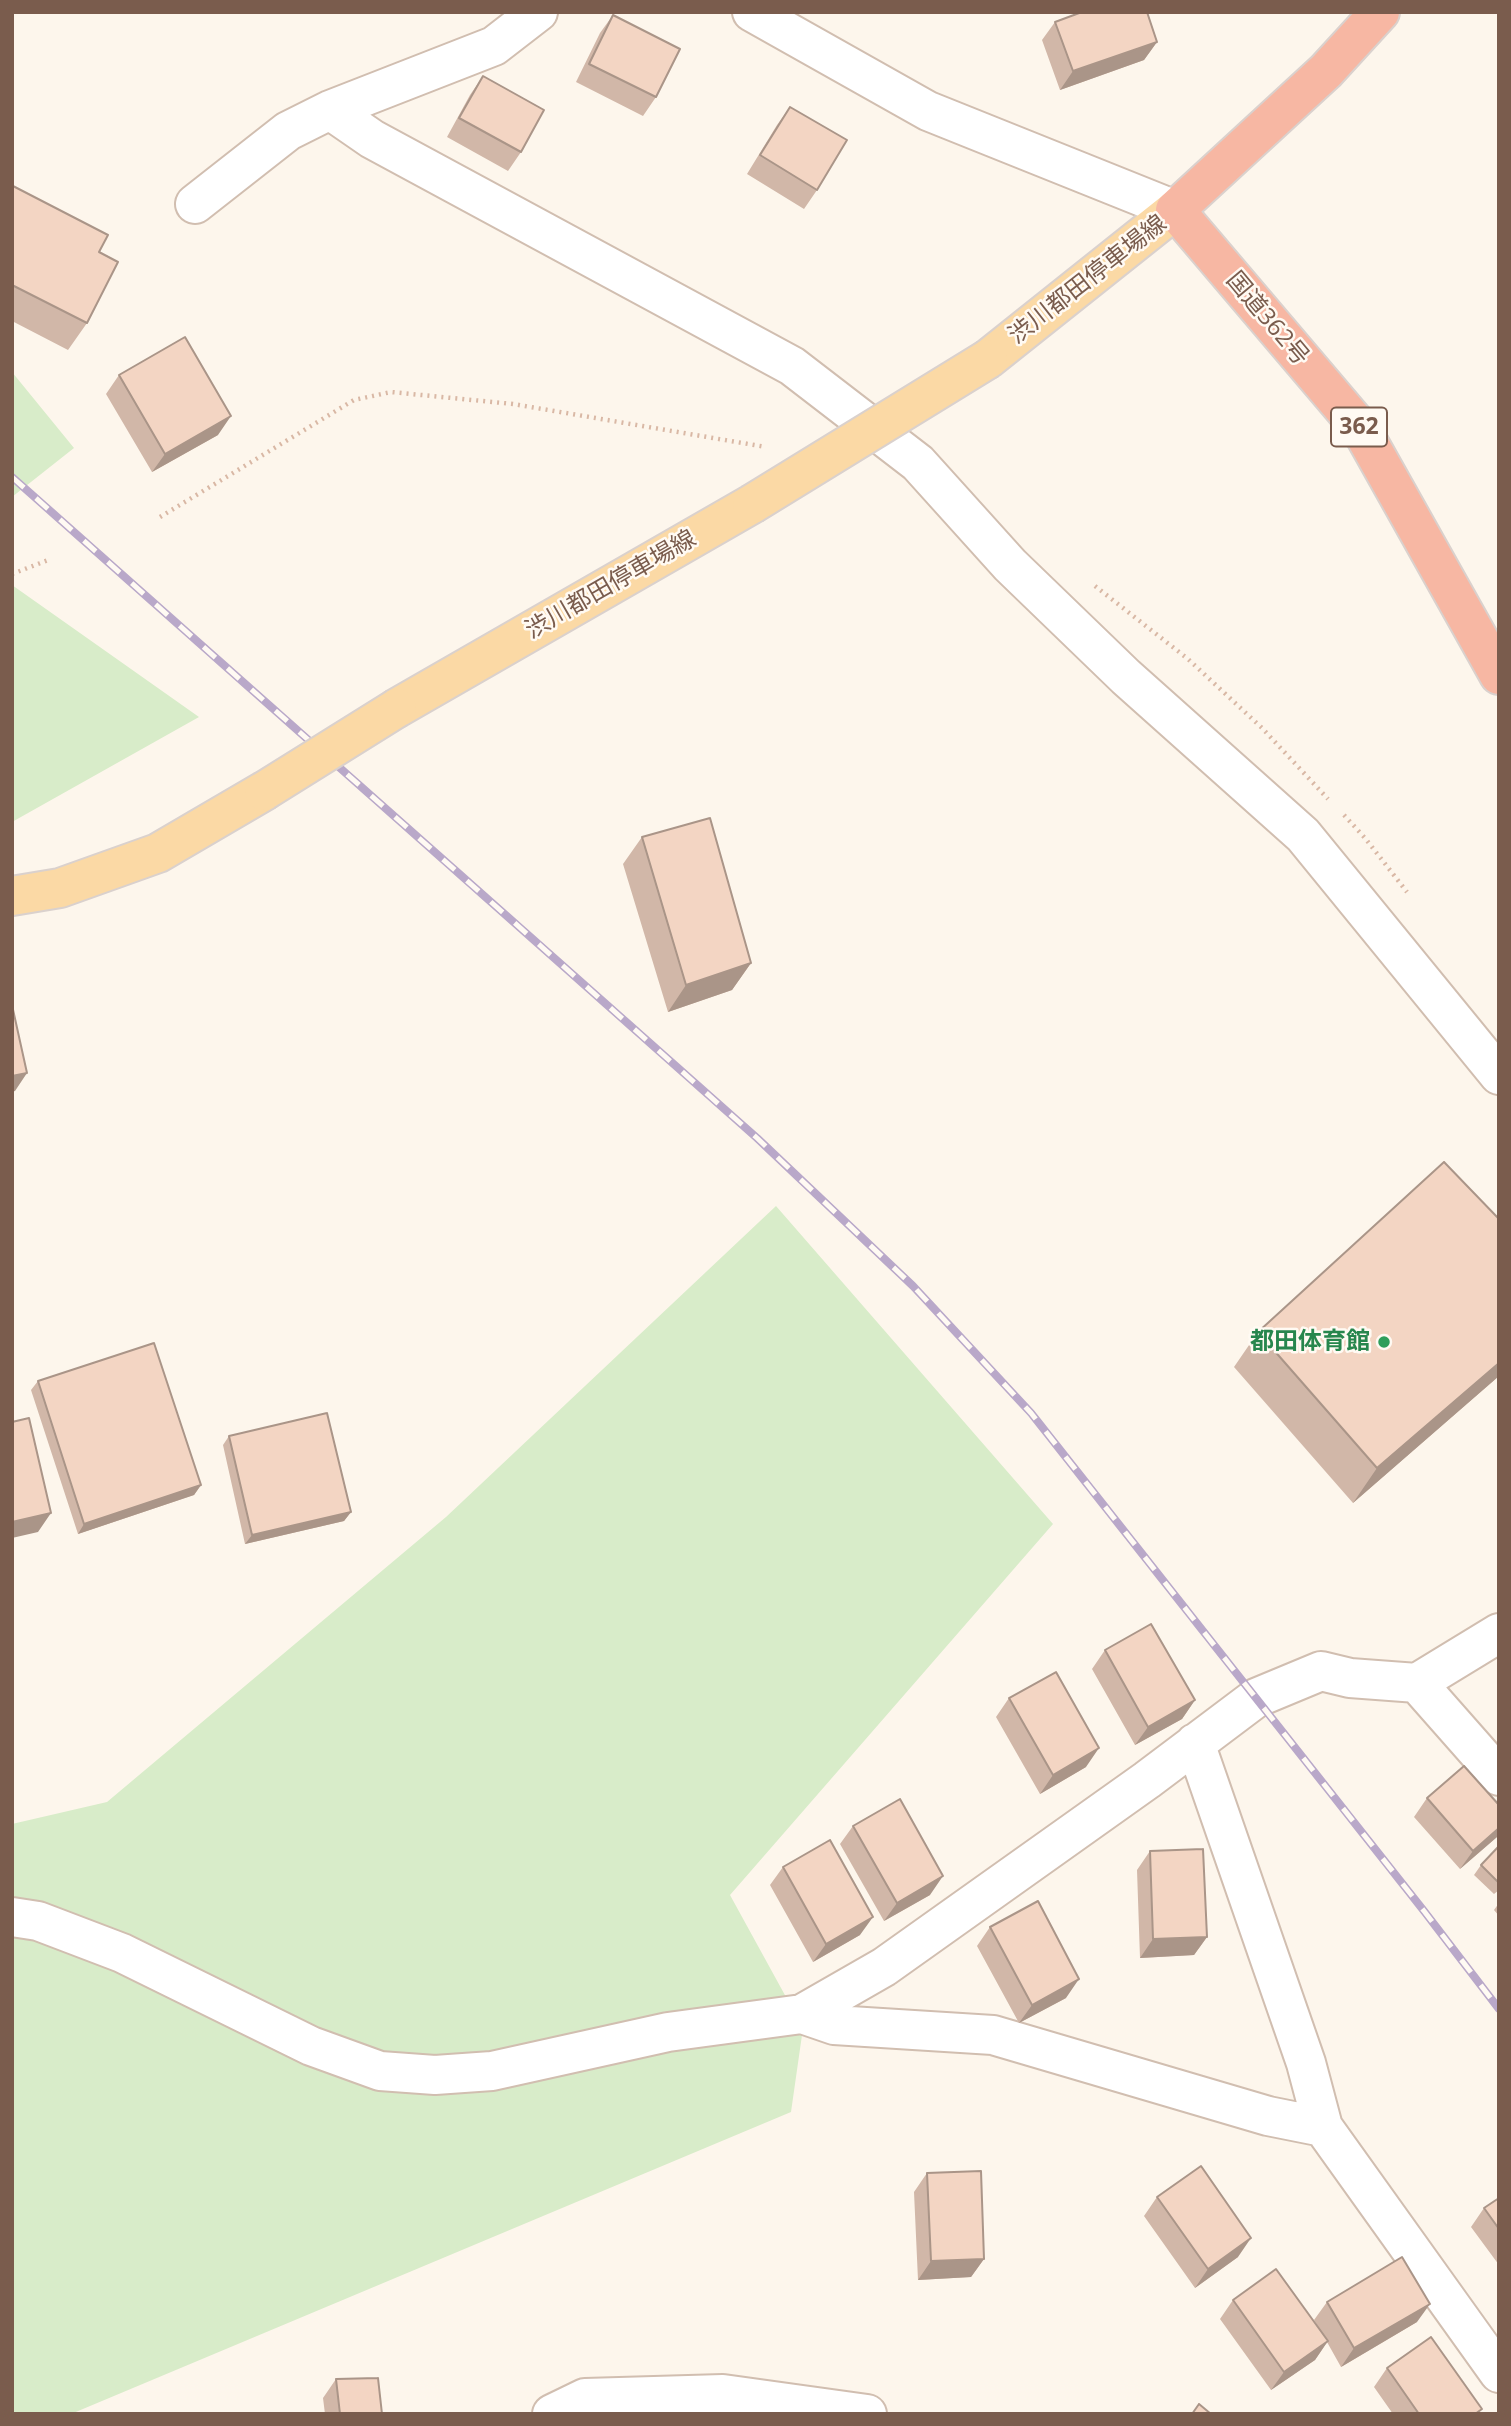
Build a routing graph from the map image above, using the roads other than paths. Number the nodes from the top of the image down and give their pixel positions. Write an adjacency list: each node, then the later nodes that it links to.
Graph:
1 (538, 12): 4 (street)
2 (752, 12): 6 (street)
3 (1380, 12): 6 (highway)
4 (330, 110): 5 (street); 9 (street)
5 (195, 204)
6 (1175, 211): 7 (highway, 国道362号 / 362); 8 (main road, 渋川都田停車場線, bridge)
7 (1499, 675)
8 (12, 896)
9 (1499, 1075)
10 (1499, 1633): 11 (street)
11 (1417, 1683): 12 (street); 13 (street)
12 (1195, 1743): 15 (street); 16 (street)
13 (1499, 1776)
14 (12, 1917): 15 (street)
15 (803, 2014): 16 (street)
16 (1323, 2127): 17 (street)
17 (1499, 2373)
18 (552, 2414): 19 (street)
19 (867, 2414)

